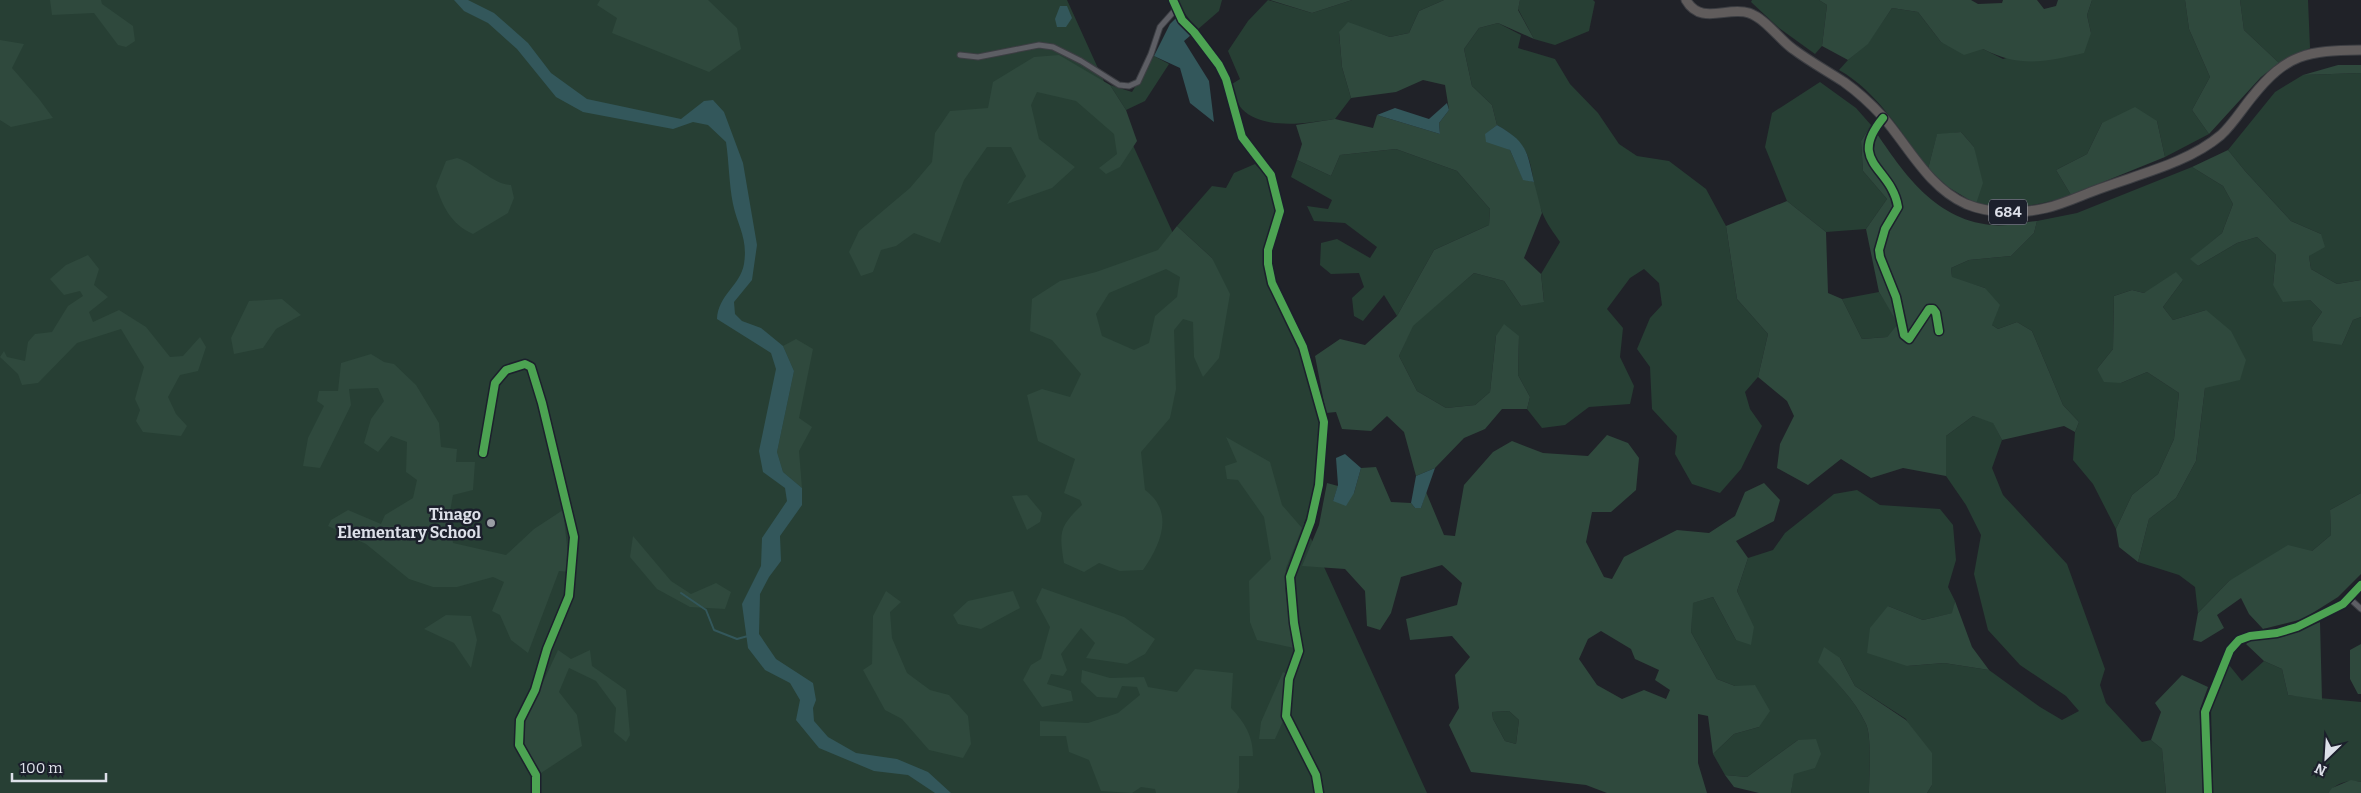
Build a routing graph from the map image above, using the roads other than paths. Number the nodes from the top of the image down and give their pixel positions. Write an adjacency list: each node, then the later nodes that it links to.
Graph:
1 (1173, 0): 3 (street)
2 (1686, 0): 6 (highway, 684)
3 (1176, 9): 5 (street); 13 (street)
4 (2361, 50): 6 (highway, 684)
5 (960, 55)
6 (1883, 118): 7 (street)
7 (1939, 331)
8 (483, 453): 12 (street)
9 (2361, 585): 10 (street)
10 (2349, 598): 11 (street); 14 (street)
11 (2361, 608)
12 (536, 793)
13 (1318, 793)
14 (2208, 793)

